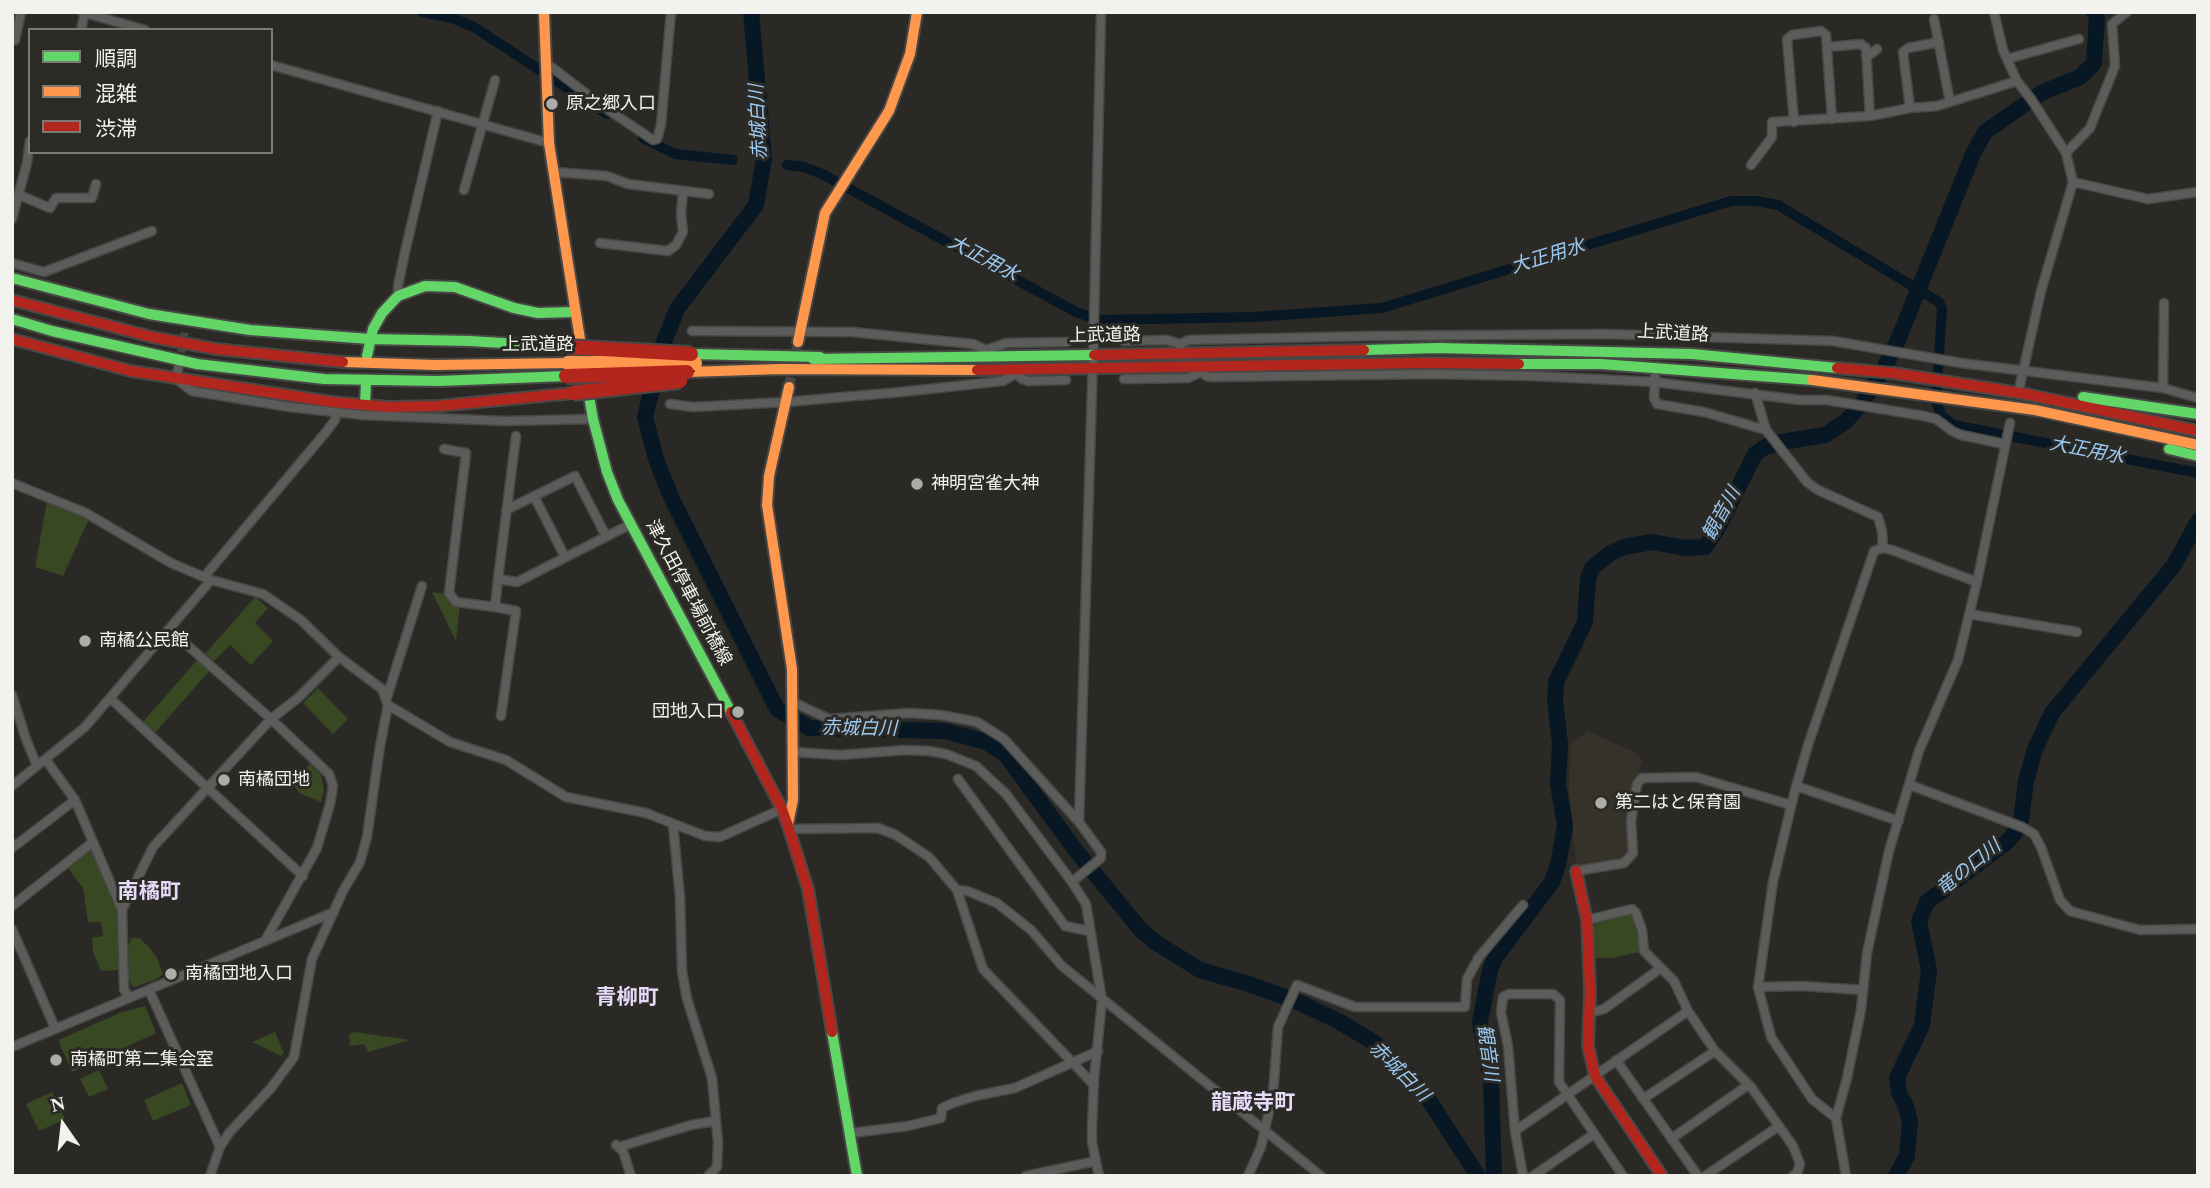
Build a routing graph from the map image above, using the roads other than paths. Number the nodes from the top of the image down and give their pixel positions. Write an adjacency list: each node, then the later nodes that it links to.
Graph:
1 (21, 12): 11 (street)
2 (84, 12): 10 (street)
3 (544, 12): 19 (main road, 津久田停車場前橋線)
4 (671, 12): 19 (street)
5 (917, 12): 53 (main road)
6 (1101, 12): 63 (street)
7 (1994, 12): 17 (street)
8 (2127, 12): 31 (street)
9 (1934, 19): 13 (street)
10 (138, 28)
11 (12, 39)
12 (2079, 39): 17 (street)
13 (1938, 42): 22 (street); 23 (street)
14 (1826, 47): 16 (street); 26 (street); 27 (street)
15 (1877, 49): 16 (street)
16 (1866, 55): 25 (street)
17 (2007, 59): 21 (street)
18 (273, 66): 24 (street)
19 (545, 69): 29 (main road, 津久田停車場前橋線)
20 (495, 80): 28 (street)
21 (2017, 81): 22 (street); 31 (street)
22 (1950, 102): 23 (street)
23 (1910, 108): 25 (street)
24 (438, 111): 28 (street); 46 (street)
25 (1870, 116): 26 (street)
26 (1832, 119): 27 (street)
27 (1794, 122): 32 (street)
28 (482, 124): 29 (street); 36 (street)
29 (549, 143): 33 (main road, 津久田停車場前橋線)
30 (28, 151): 40 (street)
31 (2066, 153): 34 (street)
32 (1751, 165)
33 (554, 172): 37 (street); 49 (main road, 津久田停車場前橋線)
34 (2073, 182): 38 (street); 67 (street)
35 (96, 184): 40 (street)
36 (464, 190)
37 (683, 191): 39 (street); 43 (street)
38 (2198, 192)
39 (709, 194)
40 (19, 195): 41 (street)
41 (12, 219)
42 (152, 231): 44 (street)
43 (600, 243)
44 (12, 263)
45 (12, 278): 55 (main road)
46 (398, 296): 49 (main road); 55 (main road)
47 (12, 300): 68 (main road, 上武道路)
48 (2164, 303): 76 (street)
49 (575, 312): 86 (main road, 津久田停車場前橋線)
50 (12, 319): 68 (main road, 上武道路)
51 (692, 331): 53 (street)
52 (1653, 335): 58 (street); 59 (street); 67 (street)
53 (800, 336): 60 (street)
54 (12, 339): 70 (main road)
55 (370, 339): 61 (main road); 66 (main road, bridge)
56 (1123, 341): 59 (street)
57 (1067, 342): 60 (street)
58 (1654, 345)
59 (1180, 349): 63 (main road, 上武道路); 65 (main road, 上武道路)
60 (989, 354): 64 (main road, 上武道路); 66 (main road, 上武道路)
61 (367, 356)
62 (179, 363): 70 (street)
63 (1093, 363): 64 (main road, 上武道路); 65 (main road, 上武道路); 129 (street)
64 (1015, 364): 66 (main road, 上武道路); 72 (street); 80 (street)
65 (1200, 365): 71 (street); 73 (street); 77 (main road, 上武道路); 83 (main road, 上武道路)
66 (688, 367): 68 (main road, 上武道路, bridge); 82 (main road, bridge)
67 (2024, 369): 76 (street); 77 (street)
68 (567, 370)
69 (1655, 371): 73 (street)
70 (176, 379): 82 (main road); 84 (street)
71 (1124, 379)
72 (1066, 380)
73 (1655, 382): 78 (street); 88 (street)
74 (366, 383): 82 (main road)
75 (789, 387): 80 (main road)
76 (2163, 388): 79 (street)
77 (2023, 390): 85 (main road); 89 (main road, 上武道路)
78 (1755, 393): 88 (street); 91 (street)
79 (2198, 398)
80 (786, 402): 81 (street); 114 (main road)
81 (670, 404)
82 (365, 405)
83 (2033, 410): 92 (main road, 上武道路); 94 (main road)
84 (336, 413): 86 (street); 102 (street)
85 (2198, 414)
86 (593, 419): 98 (main road, 津久田停車場前橋線)
87 (2009, 427): 91 (street)
88 (1766, 430): 100 (street)
89 (2198, 431)
90 (516, 436): 97 (street)
91 (2005, 442): 104 (street)
92 (2198, 445)
93 (444, 449): 106 (street)
94 (2198, 456)
95 (12, 482): 102 (street)
96 (534, 496): 97 (street); 99 (street); 101 (street)
97 (506, 510): 103 (street)
98 (631, 524): 99 (street); 127 (main road, 津久田停車場前橋線)
99 (606, 536): 101 (street)
100 (1883, 548): 104 (street); 123 (street)
101 (565, 557): 103 (street)
102 (208, 579): 108 (street); 110 (street)
103 (498, 579): 106 (street)
104 (1977, 582): 107 (street)
105 (422, 586): 113 (street)
106 (495, 607): 115 (street)
107 (1969, 614): 109 (street); 121 (street)
108 (169, 629): 112 (street); 116 (street)
109 (2077, 632)
110 (340, 657): 113 (street); 116 (street)
111 (12, 695): 119 (street)
112 (111, 699): 118 (street); 124 (street)
113 (387, 701): 130 (street); 141 (street)
114 (793, 702): 117 (main road); 129 (street)
115 (500, 716)
116 (271, 719): 124 (street); 135 (street)
117 (793, 748): 131 (main road); 136 (street)
118 (46, 760): 119 (street); 125 (street)
119 (37, 766): 122 (street)
120 (958, 779): 145 (street)
121 (1910, 785): 128 (street); 144 (street)
122 (12, 786)
123 (1796, 786): 126 (street); 128 (street)
124 (208, 789): 135 (street); 140 (street)
125 (75, 800): 132 (street); 133 (street)
126 (1791, 805): 134 (street); 148 (street)
127 (782, 809): 130 (street); 131 (main road, 津久田停車場前橋線)
128 (1899, 821): 150 (street)
129 (1079, 822): 136 (street)
130 (673, 825): 167 (street)
131 (788, 828): 137 (street); 171 (main road, 津久田停車場前橋線)
132 (93, 842): 139 (street); 140 (street)
133 (12, 848)
134 (1576, 871): 142 (main road)
135 (303, 876): 146 (street)
136 (1073, 881): 145 (street)
137 (957, 890): 152 (street); 160 (street)
138 (1523, 905): 169 (street)
139 (12, 906)
140 (122, 910): 151 (street)
141 (334, 912): 146 (street); 174 (street)
142 (1587, 920): 147 (street); 154 (main road)
143 (12, 929): 155 (street)
144 (2198, 929)
145 (1089, 931): 152 (street)
146 (266, 939): 149 (street)
147 (1661, 968): 153 (street); 154 (street)
148 (1758, 987): 150 (street); 166 (street)
149 (149, 990): 151 (street); 174 (street)
150 (1863, 990): 166 (street)
151 (129, 998): 155 (street)
152 (1102, 1000): 157 (street); 169 (street)
153 (1688, 1011): 158 (street); 159 (street)
154 (1589, 1013): 161 (main road)
155 (55, 1028): 156 (street)
156 (12, 1046)
157 (1098, 1051): 160 (street); 162 (street)
158 (1715, 1051): 163 (street); 165 (street)
159 (1615, 1060): 161 (street); 165 (street)
160 (1073, 1063): 162 (street); 171 (street)
161 (1595, 1076): 164 (street); 188 (main road)
162 (1094, 1085): 175 (street)
163 (1748, 1085): 168 (street); 173 (street)
164 (1566, 1095): 170 (street); 170 (street); 172 (street)
165 (1643, 1099): 173 (street)
166 (1836, 1118): 191 (street)
167 (715, 1121): 179 (street); 180 (street)
168 (1779, 1126): 177 (street); 190 (street)
169 (1264, 1129): 184 (street); 185 (street)
170 (1514, 1131): 186 (street)
171 (850, 1133): 181 (main road, 津久田停車場前橋線)
172 (1594, 1134): 176 (street); 187 (street)
173 (1671, 1139): 189 (street)
174 (220, 1147): 178 (street)
175 (1096, 1161): 182 (street); 183 (street)
176 (1621, 1175)
177 (1797, 1175)
178 (210, 1176)
179 (631, 1176)
180 (708, 1176)
181 (857, 1176)
182 (1026, 1176)
183 (1099, 1176)
184 (1248, 1176)
185 (1321, 1176)
186 (1523, 1176)
187 (1533, 1176)
188 (1662, 1176)
189 (1698, 1176)
190 (1705, 1176)
191 (1846, 1176)

